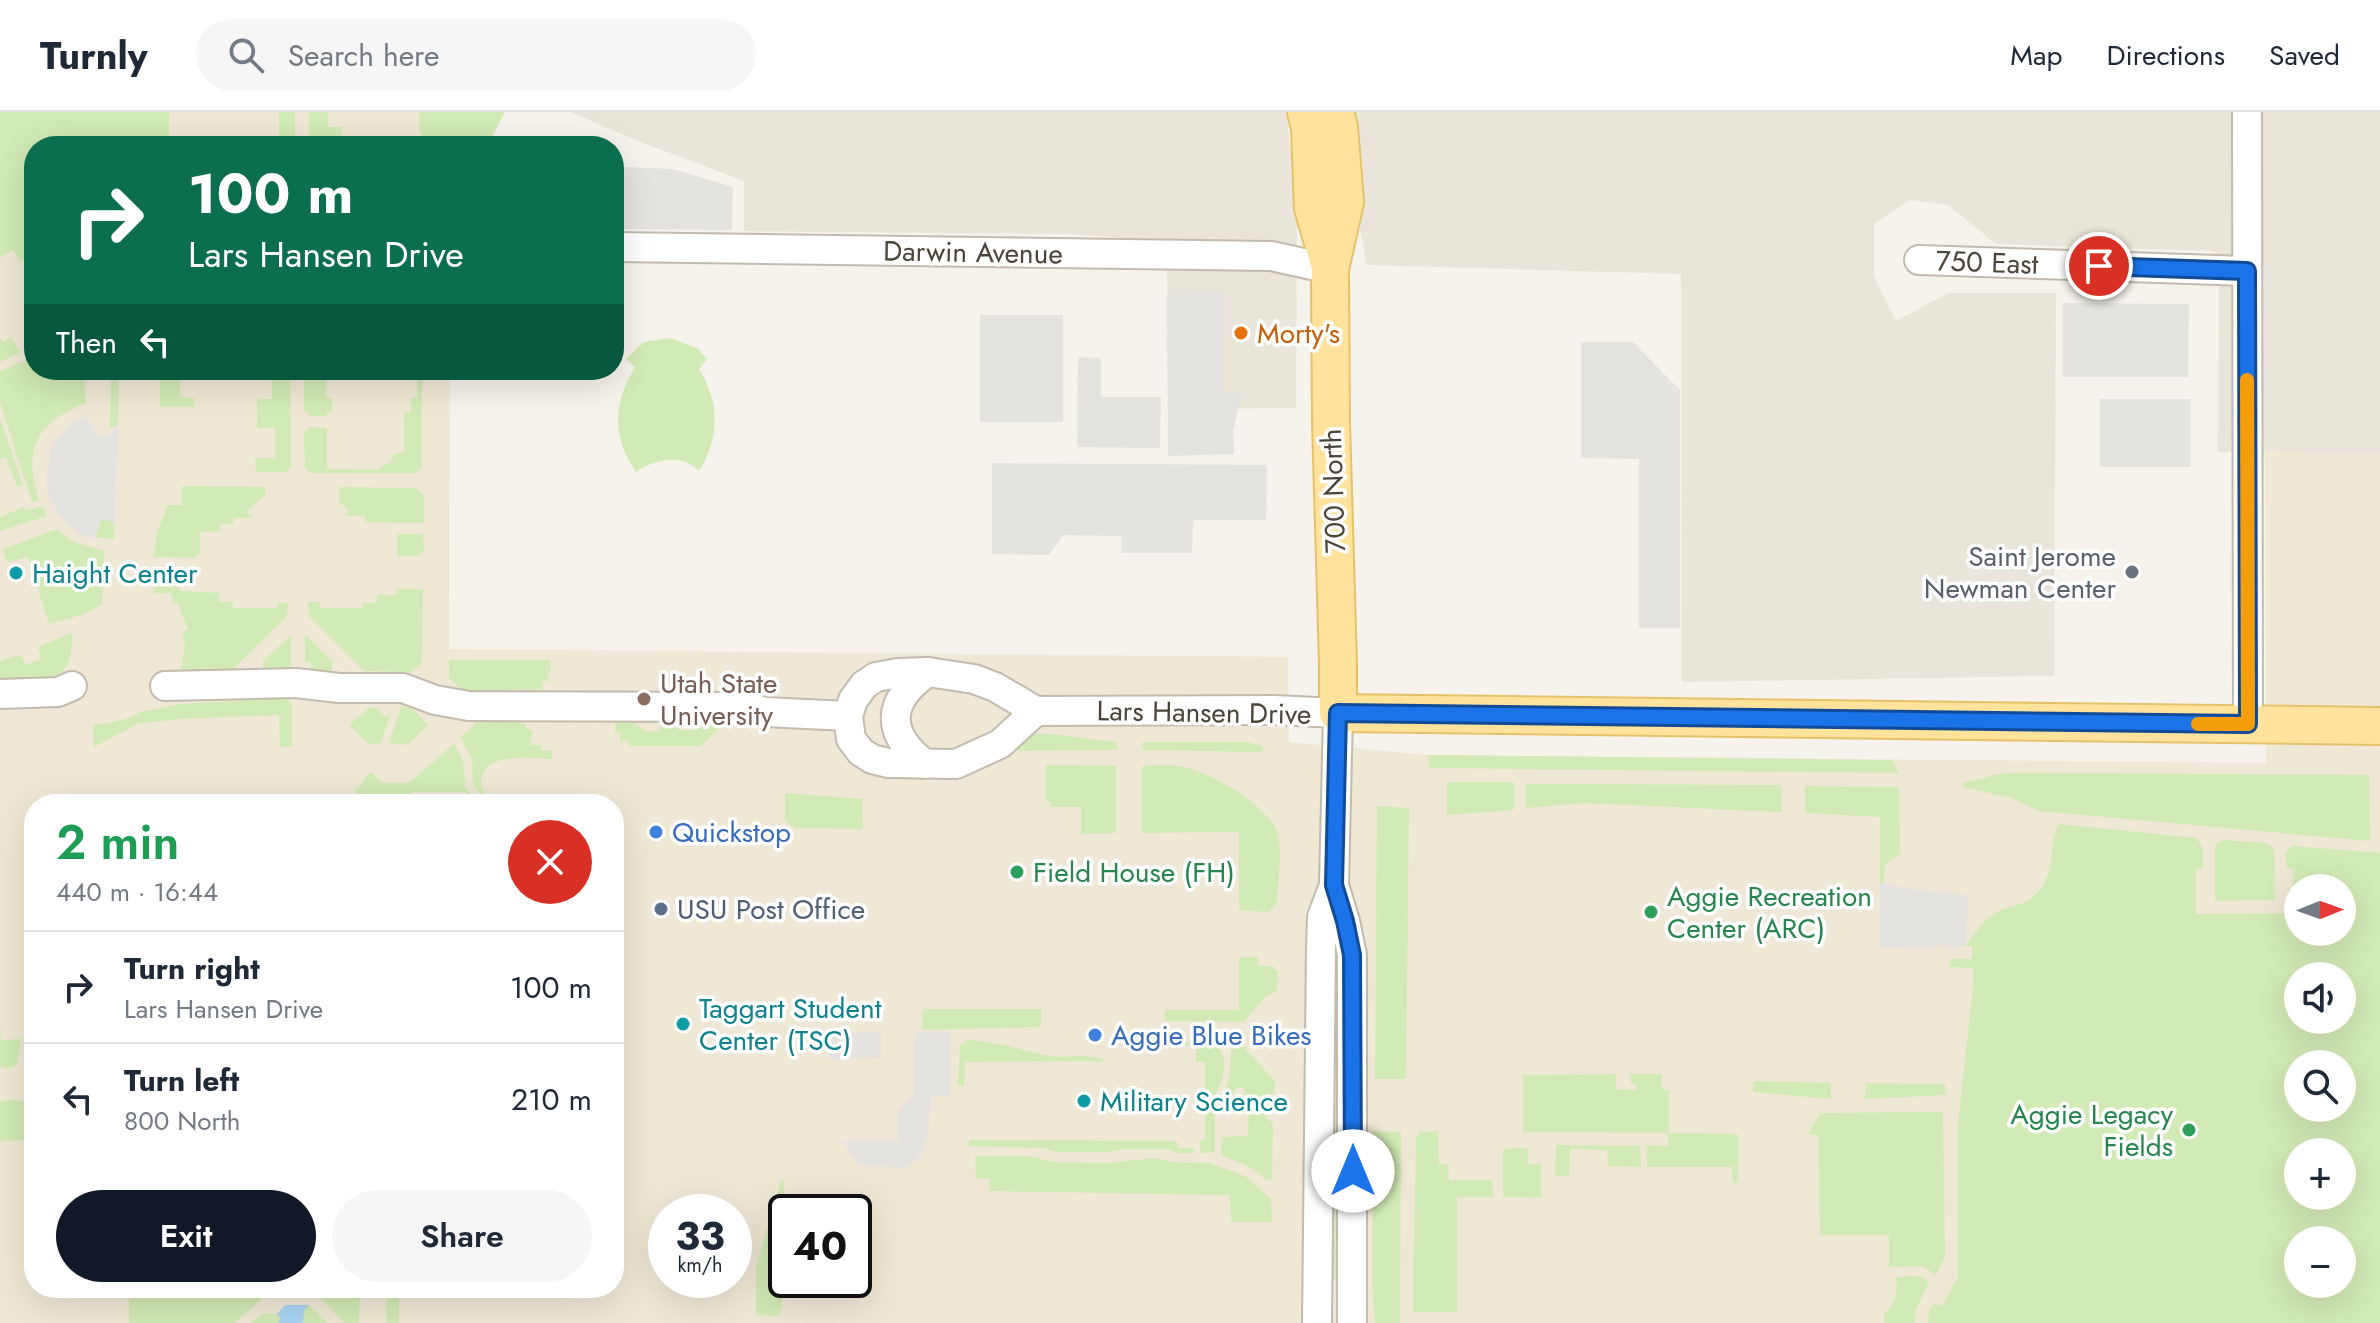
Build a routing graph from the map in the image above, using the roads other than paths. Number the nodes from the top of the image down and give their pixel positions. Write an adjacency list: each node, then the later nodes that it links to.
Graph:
1 (1306, 112): 6 (main road, 700 North)
2 (1335, 112): 6 (main road, 700 North)
3 (2247, 112): 7 (street)
4 (624, 247): 6 (street, Darwin Avenue)
5 (1919, 260): 7 (street, 750 East)
6 (1330, 269): 13 (main road, 700 North)
7 (2247, 271): 15 (street)
8 (928, 672): 12 (street); 14 (street); 17 (street)
9 (72, 686): 11 (street)
10 (165, 686): 14 (street)
11 (0, 694)
12 (1036, 711): 13 (street, Lars Hansen Drive); 17 (street)
13 (1338, 713): 15 (main road, Lars Hansen Drive); 18 (street)
14 (848, 716): 17 (street)
15 (2248, 724): 16 (main road, Lars Hansen Drive)
16 (2380, 726)
17 (925, 764)
18 (1334, 885): 19 (street); 20 (street)
19 (1317, 1323)
20 (1352, 1323)

